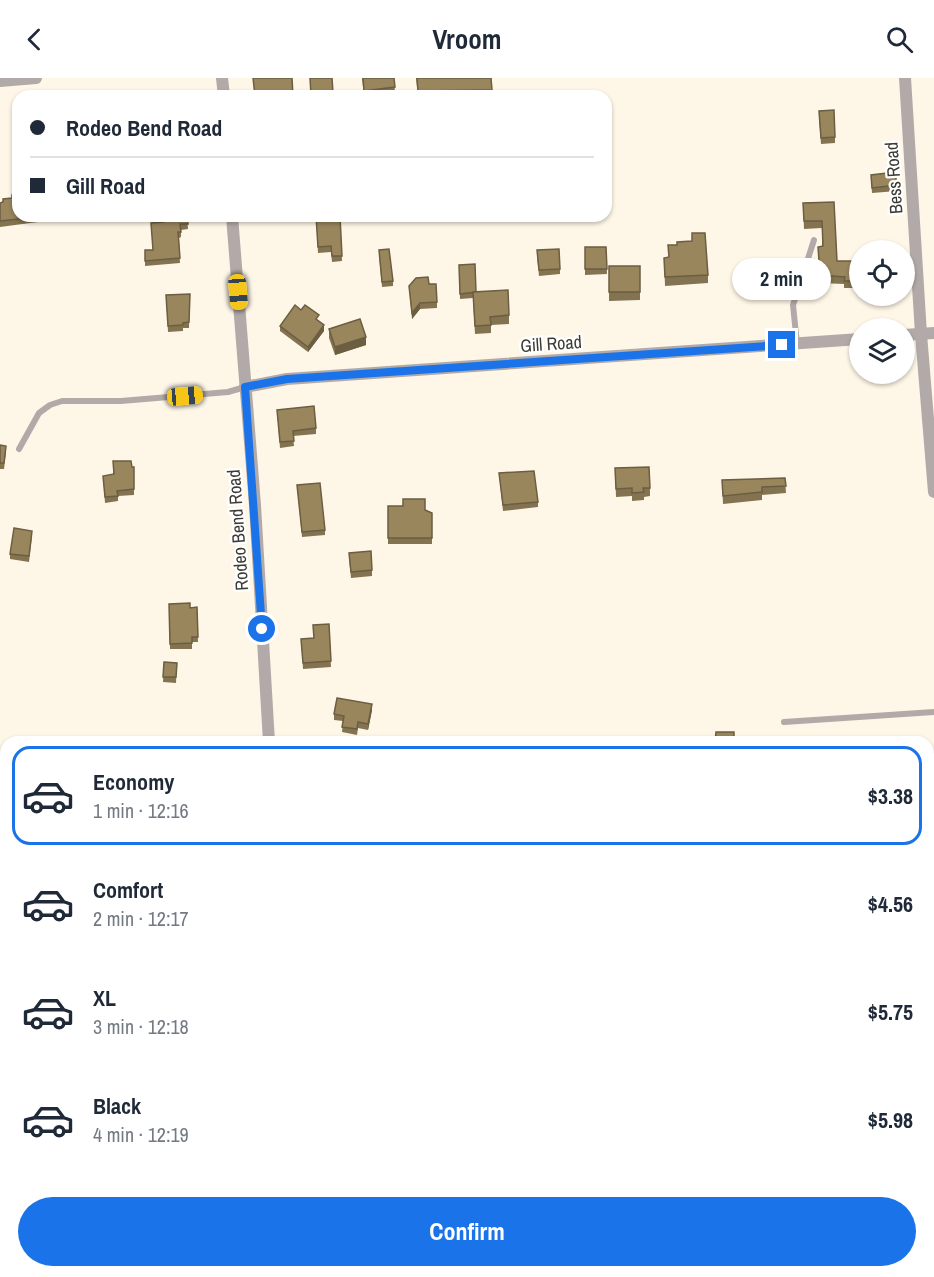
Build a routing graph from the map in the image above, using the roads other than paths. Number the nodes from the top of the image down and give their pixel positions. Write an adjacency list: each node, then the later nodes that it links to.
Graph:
1 (36, 78): 3 (street)
2 (905, 78): 8 (street, Bess Road)
3 (2, 80)
4 (232, 222): 11 (street, Rodeo Bend Road)
5 (814, 240): 10 (lane)
6 (934, 333): 8 (street)
7 (915, 334): 8 (street)
8 (921, 334): 13 (street, Bess Road)
9 (849, 340): 10 (street, Gill Road)
10 (797, 344): 11 (street, Gill Road)
11 (245, 387): 12 (lane); 16 (street, Rodeo Bend Road)
12 (19, 449)
13 (934, 492)
14 (934, 712): 15 (lane)
15 (784, 722)
16 (269, 736)

